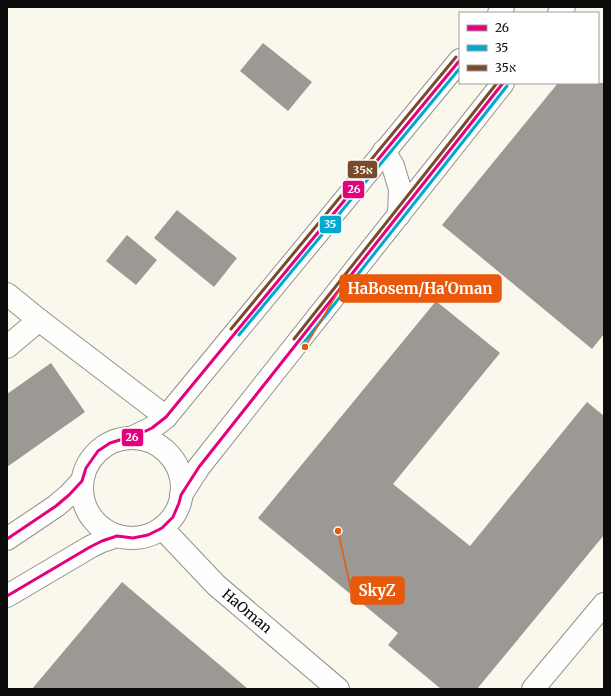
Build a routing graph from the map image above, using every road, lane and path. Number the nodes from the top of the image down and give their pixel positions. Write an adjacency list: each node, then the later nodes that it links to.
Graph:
1 (459, 61): 3 (street)
2 (502, 84): 4 (street)
3 (384, 151): 4 (street); 8 (street)
4 (399, 215): 11 (street)
5 (7, 294): 6 (street)
6 (39, 320): 7 (street); 8 (street)
7 (7, 347)
8 (166, 416): 9 (street)
9 (131, 438): 10 (street); 11 (street)
10 (82, 482): 13 (street); 14 (street)
11 (181, 495): 12 (street)
12 (162, 528): 13 (street); 17 (street, HaOman)
13 (117, 536): 15 (street)
14 (7, 539)
15 (7, 596)
16 (604, 604): 18 (street)
17 (338, 689)
18 (533, 689)

